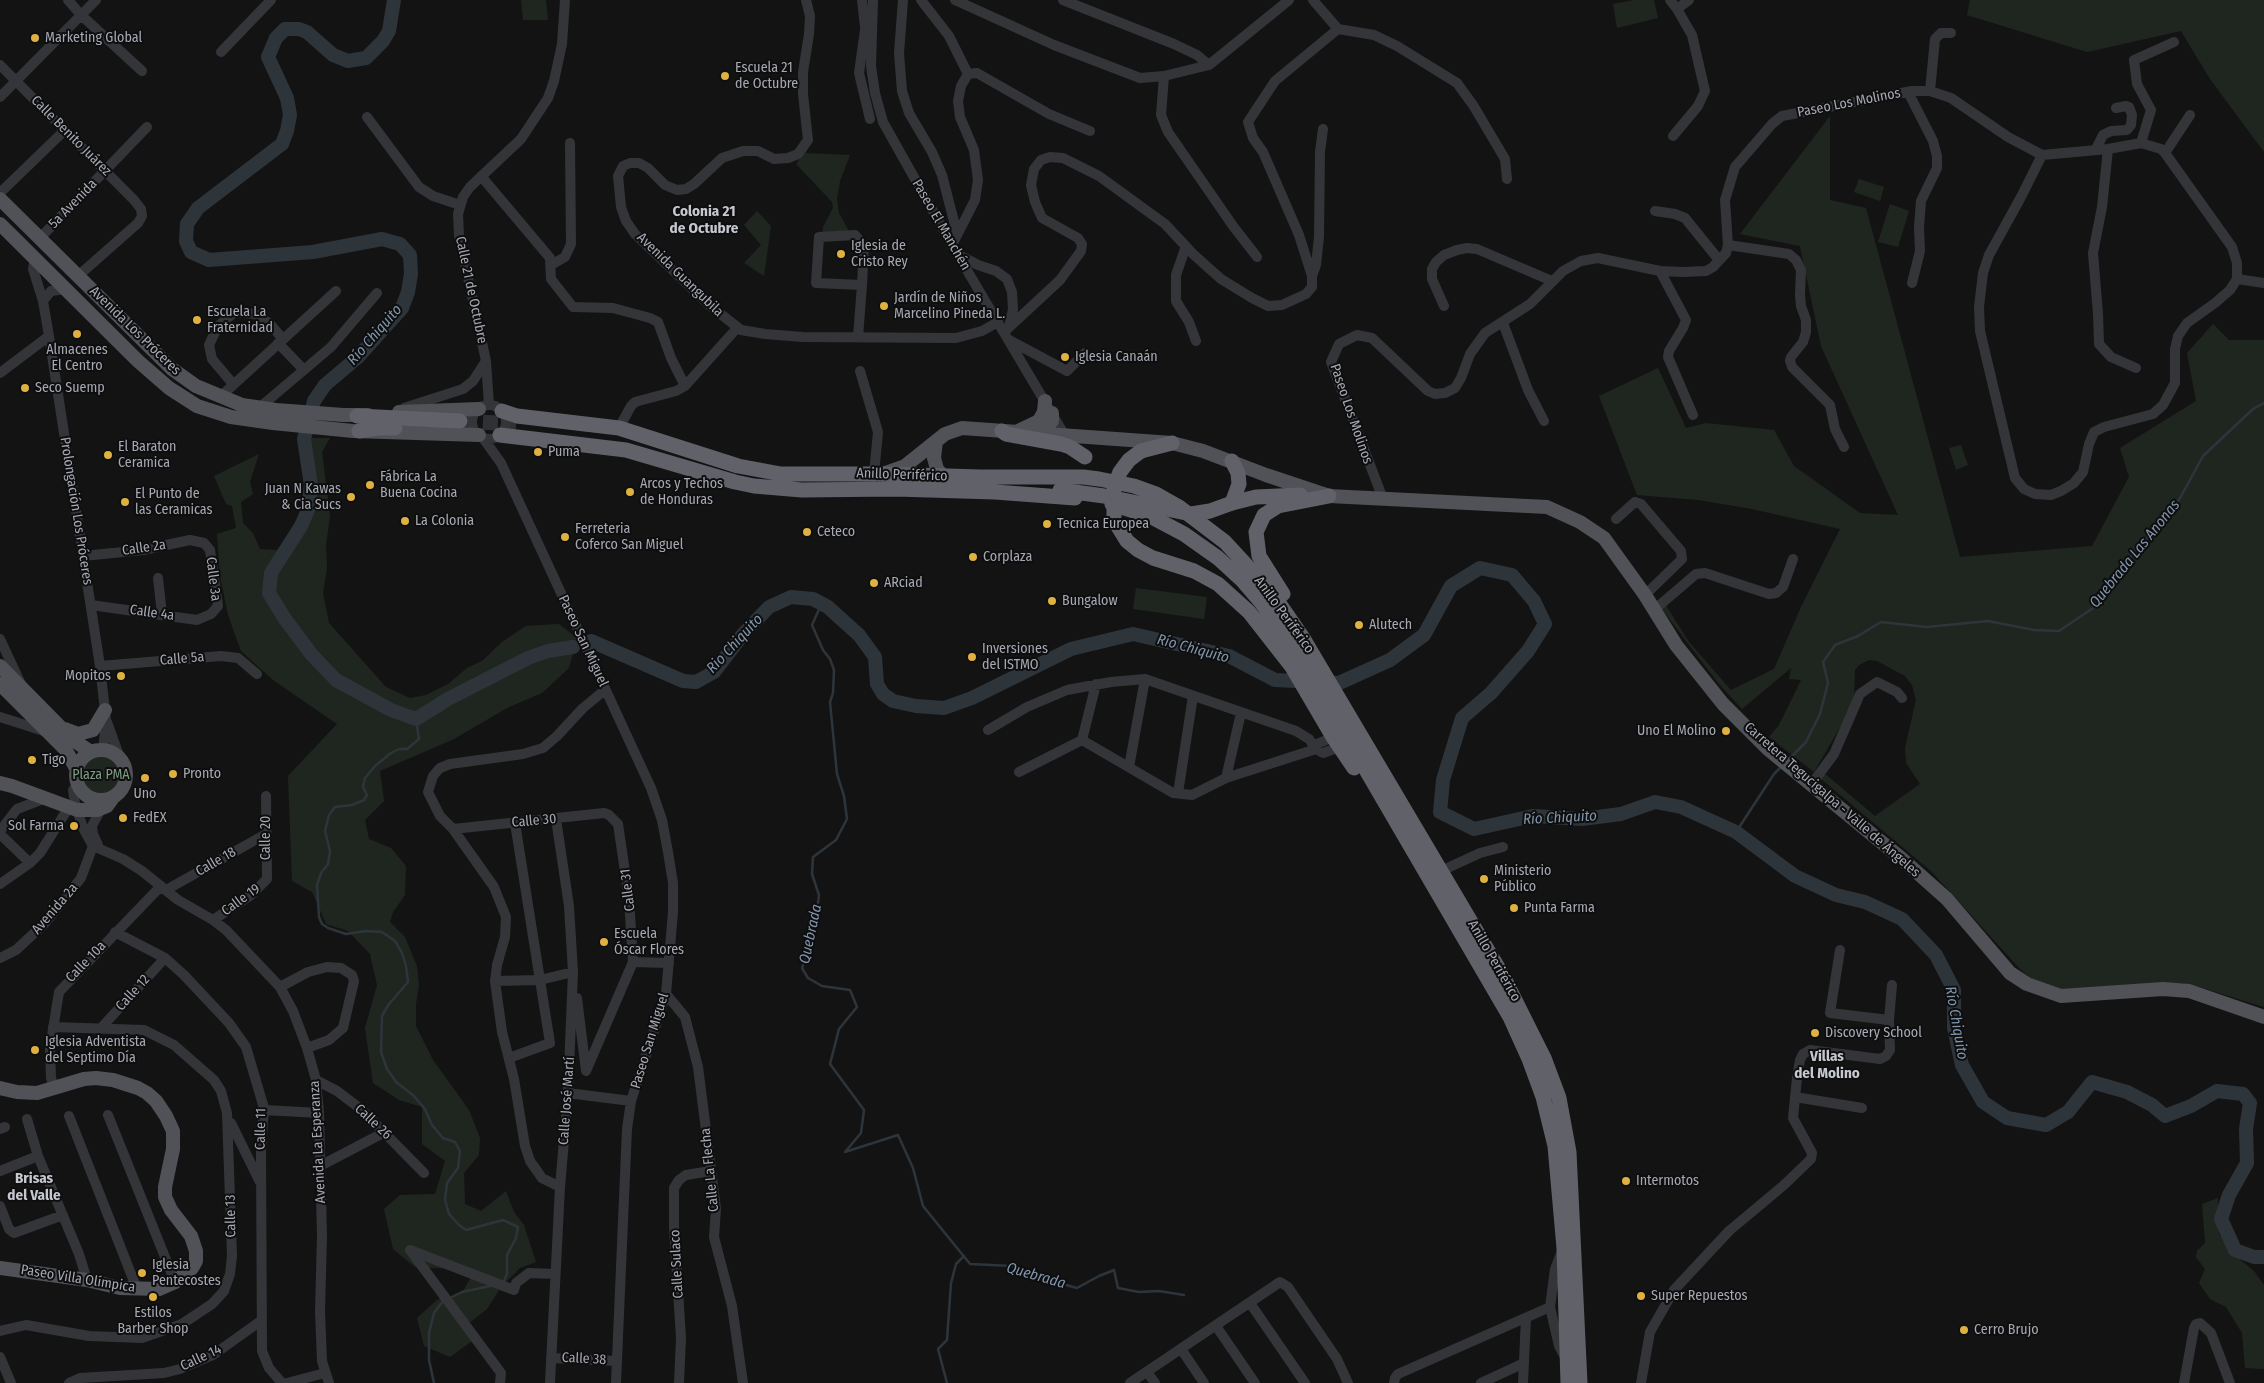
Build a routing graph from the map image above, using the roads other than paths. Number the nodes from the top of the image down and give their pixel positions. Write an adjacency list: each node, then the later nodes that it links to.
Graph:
1 (68, 0): 17 (street)
2 (96, 0): 17 (street)
3 (565, 0): 49 (street)
4 (806, 0): 80 (street, Avenida Guangubila)
5 (862, 0): 19 (street)
6 (873, 0): 25 (street, Paseo El Manchén)
7 (903, 0): 56 (street)
8 (921, 0): 27 (street)
9 (955, 0): 28 (street)
10 (1064, 0): 24 (street)
11 (1289, 0): 24 (street)
12 (1313, 0): 18 (street)
13 (1670, 0): 16 (street)
14 (1689, 0): 16 (street)
15 (266, 2): 22 (street)
16 (1676, 9): 41 (street)
17 (81, 15): 26 (street); 29 (street)
18 (1338, 29): 50 (street); 67 (street)
19 (865, 30): 25 (street); 36 (street)
20 (1951, 33): 31 (street)
21 (2174, 42): 42 (street)
22 (221, 52)
23 (0, 65): 29 (street, Calle Benito Juárez)
24 (1209, 65): 28 (street)
25 (871, 66): 60 (street, Paseo El Manchén)
26 (142, 71)
27 (968, 74): 40 (street); 56 (street)
28 (1164, 76): 61 (street)
29 (16, 80): 32 (street); 39 (street, Calle Benito Juárez)
30 (1908, 92): 31 (street, Paseo Los Molinos); 58 (street, Paseo Los Molinos); 70 (street)
31 (1930, 92): 47 (street, Paseo Los Molinos)
32 (0, 97)
33 (2116, 108): 44 (street)
34 (2190, 115): 46 (street)
35 (367, 117): 53 (street)
36 (870, 118)
37 (147, 127): 48 (street, 5a Avenida)
38 (1322, 129): 67 (street)
39 (65, 130): 48 (street, Calle Benito Juárez); 51 (street)
40 (1090, 131)
41 (1673, 136)
42 (2141, 143): 45 (street); 46 (street)
43 (570, 144): 64 (street)
44 (2096, 149): 45 (street); 47 (street)
45 (2108, 150): 88 (street)
46 (2166, 153): 68 (street)
47 (2042, 155): 68 (street)
48 (106, 170): 57 (street, 5a Avenida); 66 (street, Calle Benito Juárez)
49 (481, 176): 53 (street); 64 (street)
50 (1507, 179)
51 (0, 193)
52 (0, 199): 57 (main road, Avenida Los Próceres)
53 (460, 205): 87 (street, Calle 21 de Octubre)
54 (1655, 211): 63 (street)
55 (0, 224): 62 (main road, Avenida Los Próceres)
56 (957, 233): 60 (street)
57 (40, 238): 66 (main road, Avenida Los Próceres)
58 (1728, 245): 63 (street); 112 (street)
59 (1186, 246): 67 (street); 81 (street); 84 (street)
60 (955, 250): 78 (street, Paseo El Manchén); 81 (street)
61 (1257, 257)
62 (36, 259): 66 (main road); 73 (main road, Avenida Los Próceres); 76 (street, Prolongación Los Próceres)
63 (1719, 260): 65 (street, Paseo Los Molinos)
64 (551, 265): 93 (street)
65 (1660, 271): 69 (street, Paseo Los Molinos); 99 (street)
66 (76, 274): 94 (main road, Avenida Los Próceres)
67 (1312, 276)
68 (2237, 279): 71 (street)
69 (1552, 281): 77 (street); 79 (street, Paseo Los Molinos)
70 (1912, 283)
71 (2264, 283)
72 (862, 285): 72 (street); 83 (street)
73 (66, 289): 76 (street); 101 (main road, Avenida Los Próceres)
74 (336, 291): 85 (street)
75 (377, 293): 89 (street)
76 (43, 301): 82 (street, Prolongación Los Próceres)
77 (1444, 306)
78 (998, 322): 81 (street, Paseo El Manchén); 83 (street, Avenida Guangubila)
79 (1503, 322): 102 (street); 121 (street, Paseo Los Molinos)
80 (737, 328): 83 (street, Avenida Guangubila); 93 (street)
81 (1007, 333): 86 (street); 95 (street, Paseo El Manchén)
82 (49, 336): 91 (street); 125 (street, Prolongación Los Próceres)
83 (858, 337)
84 (1196, 340)
85 (281, 341): 89 (street); 92 (street); 92 (street)
86 (1085, 353)
87 (486, 361): 97 (street, Calle 21 de Octubre); 98 (street)
88 (2136, 368)
89 (303, 369): 96 (street)
90 (860, 371): 116 (street)
91 (0, 373)
92 (233, 384): 94 (street)
93 (686, 386): 103 (street)
94 (220, 397): 96 (main road, Avenida Los Próceres)
95 (1048, 407): 104 (main road); 106 (main road); 107 (street, Paseo El Manchén)
96 (259, 408): 101 (main road, Avenida Los Próceres)
97 (490, 409): 98 (main road, Avenida Los Próceres); 103 (highway, Anillo Periférico); 108 (street); 109 (street)
98 (392, 412): 100 (main road, Avenida Los Próceres)
99 (1693, 415)
100 (350, 416): 101 (main road, Avenida Los Próceres); 105 (highway)
101 (275, 417): 105 (main road, Avenida Los Próceres)
102 (1544, 421)
103 (619, 428): 115 (highway, Anillo Periférico)
104 (1009, 431): 106 (main road, Carretera Tegucigalpa - Valle de Ángeles); 107 (highway); 110 (main road, Carretera Tegucigalpa - Valle de Ángeles)
105 (359, 432): 109 (main road, Avenida Los Próceres)
106 (1040, 433): 107 (main road, Carretera Tegucigalpa - Valle de Ángeles)
107 (1064, 434): 111 (main road, Carretera Tegucigalpa - Valle de Ángeles)
108 (499, 436): 109 (street); 114 (street, Paseo San Miguel); 118 (highway, Anillo Periférico)
109 (481, 437): 114 (street, Paseo San Miguel)
110 (936, 440): 116 (main road, Carretera Tegucigalpa - Valle de Ángeles); 117 (main road)
111 (1172, 443): 113 (main road, Carretera Tegucigalpa - Valle de Ángeles); 135 (highway, bridge)
112 (1844, 447)
113 (1232, 461): 120 (main road, Carretera Tegucigalpa - Valle de Ángeles); 122 (highway)
114 (501, 464): 143 (street, Paseo San Miguel)
115 (738, 466): 116 (highway, Anillo Periférico); 118 (highway)
116 (878, 474): 117 (highway, Anillo Periférico)
117 (943, 476): 133 (highway, Anillo Periférico)
118 (754, 486): 119 (highway, Anillo Periférico)
119 (994, 492): 122 (highway, bridge); 135 (highway, Anillo Periférico)
120 (1329, 496): 121 (main road, Carretera Tegucigalpa - Valle de Ángeles); 122 (highway); 133 (highway)
121 (1383, 499): 128 (main road, Carretera Tegucigalpa - Valle de Ángeles)
122 (1232, 503)
123 (1616, 519): 128 (street)
124 (204, 543): 125 (street, Calle 2a); 132 (street, Calle 3a)
125 (83, 556): 129 (street, Prolongación Los Próceres)
126 (1794, 558): 130 (street)
127 (158, 578): 131 (street)
128 (1645, 596): 130 (main road, Carretera Tegucigalpa - Valle de Ángeles)
129 (91, 605): 131 (street, Calle 4a); 137 (street, Prolongación Los Próceres)
130 (1654, 610): 162 (main road, Carretera Tegucigalpa - Valle de Ángeles)
131 (162, 614): 132 (street, Calle 4a)
132 (211, 614)
133 (1298, 630): 146 (highway, Anillo Periférico)
134 (0, 639): 142 (street)
135 (1297, 665): 146 (highway, Anillo Periférico)
136 (0, 666): 142 (main road)
137 (100, 666): 138 (street, Calle 5a); 148 (street, Prolongación Los Próceres)
138 (257, 674)
139 (1145, 679): 141 (street); 144 (street); 157 (street)
140 (0, 684): 150 (main road)
141 (1096, 684): 151 (street); 152 (street)
142 (23, 689): 150 (main road)
143 (605, 690): 173 (street); 189 (street, Paseo San Miguel)
144 (1193, 696): 147 (street); 163 (street)
145 (1902, 698): 162 (street)
146 (1331, 709): 153 (highway); 167 (highway, Anillo Periférico); 179 (highway, Anillo Periférico)
147 (1241, 712): 154 (street); 159 (street)
148 (106, 715): 150 (main road); 155 (street, Prolongación Los Próceres); 156 (street, Prolongación Los Próceres)
149 (0, 717): 150 (street)
150 (54, 729): 155 (main road); 160 (main road)
151 (988, 730)
152 (1082, 740): 157 (street); 158 (street)
153 (1336, 742): 154 (street); 167 (highway)
154 (1316, 749): 159 (street)
155 (97, 751): 156 (main road); 160 (main road)
156 (121, 761): 165 (main road)
157 (1129, 767): 163 (street)
158 (1019, 772)
159 (1226, 778): 163 (street)
160 (75, 779): 165 (main road); 166 (main road); 168 (street)
161 (0, 783): 166 (main road)
162 (1811, 785): 196 (main road, Carretera Tegucigalpa - Valle de Ángeles)
163 (1178, 793)
164 (266, 796): 175 (street, Calle 20)
165 (112, 798): 169 (main road)
166 (50, 800): 168 (main road); 174 (street)
167 (1385, 803): 225 (highway, Anillo Periférico)
168 (73, 809): 169 (main road); 176 (street); 178 (street)
169 (102, 809): 176 (street)
170 (556, 819): 171 (street, Calle 30); 172 (street, Calle 30); 190 (street, Calle José Martí)
171 (614, 819): 188 (street, Calle 31)
172 (514, 823): 173 (street, Calle 30); 191 (street)
173 (453, 829): 192 (street)
174 (0, 833): 178 (street)
175 (266, 834): 180 (street, Calle 20); 182 (street, Calle 18)
176 (96, 847): 182 (street, Avenida La Esperanza); 186 (street, Avenida 2a)
177 (1504, 847): 179 (street)
178 (30, 863): 181 (street)
179 (1441, 871): 265 (highway, Anillo Periférico)
180 (267, 879): 183 (street, Calle 19)
181 (0, 884)
182 (163, 888): 183 (street, Avenida La Esperanza); 184 (street, Calle 10a)
183 (213, 920): 194 (street, Avenida La Esperanza)
184 (116, 932): 187 (street, Calle 11); 198 (street, Calle 10a)
185 (1840, 950): 197 (street)
186 (0, 958)
187 (165, 958): 199 (street, Calle 12); 209 (street, Calle 11)
188 (633, 962): 189 (street); 190 (street)
189 (669, 963): 195 (street, Paseo San Miguel)
190 (573, 969): 191 (street); 205 (street, Calle José Martí)
191 (540, 980): 192 (street); 201 (street)
192 (496, 981): 201 (street)
193 (1892, 985): 197 (street)
194 (280, 987): 200 (street, Avenida La Esperanza); 200 (street)
195 (666, 994): 207 (street, Paseo San Miguel); 219 (street, Calle La Flecha)
196 (2264, 1017)
197 (1888, 1020): 206 (street)
198 (52, 1027): 199 (street, Calle 13); 203 (street, Calle 10a)
199 (101, 1028): 210 (street, Calle 13)
200 (307, 1048): 202 (street, Avenida La Esperanza)
201 (509, 1058): 222 (street)
202 (316, 1080): 211 (street, Avenida La Esperanza); 215 (street, Calle 26)
203 (54, 1087): 204 (main road, Paseo Villa Olímpica); 229 (main road, Paseo Villa Olímpica)
204 (0, 1088)
205 (568, 1093): 207 (street); 222 (street, Calle José Martí)
206 (1795, 1097): 208 (street); 266 (street)
207 (631, 1101): 240 (street, Paseo San Miguel)
208 (1862, 1108)
209 (264, 1110): 211 (street); 221 (street, Calle 11)
210 (227, 1113): 221 (street); 236 (street, Calle 13)
211 (319, 1113): 217 (street, Avenida La Esperanza)
212 (108, 1115): 229 (street)
213 (69, 1116): 230 (street)
214 (27, 1119): 216 (street)
215 (385, 1132): 217 (street); 220 (street, Calle 26)
216 (38, 1156): 218 (street); 224 (street)
217 (320, 1166): 243 (street, Avenida La Esperanza)
218 (0, 1171)
219 (711, 1171): 253 (street, Calle Sulaco); 254 (street, Calle La Flecha)
220 (424, 1173)
221 (261, 1183): 234 (street, Calle 11)
222 (560, 1187): 227 (street, Calle José Martí)
223 (0, 1206): 224 (street)
224 (63, 1215): 228 (street)
225 (1564, 1248): 232 (street); 242 (highway, Anillo Periférico)
226 (0, 1268): 228 (main road, Paseo Villa Olímpica)
227 (555, 1274): 239 (street, Calle José Martí); 250 (street)
228 (87, 1280): 230 (main road, Paseo Villa Olímpica)
229 (175, 1282): 230 (main road, Paseo Villa Olímpica)
230 (137, 1289)
231 (1250, 1303): 235 (street); 259 (street); 260 (street)
232 (1550, 1307): 233 (street); 242 (street)
233 (1526, 1318): 241 (street); 261 (street)
234 (262, 1320): 245 (street, Calle 14); 247 (street, Calle 11)
235 (1216, 1326): 237 (street); 258 (street)
236 (0, 1332)
237 (1181, 1349): 244 (street); 257 (street)
238 (0, 1357): 246 (street)
239 (551, 1358): 240 (street, Calle 38); 251 (street, Calle José Martí)
240 (617, 1361): 252 (street, Paseo San Miguel)
241 (1524, 1363): 262 (street); 263 (street)
242 (1568, 1364): 264 (highway, Anillo Periférico)
243 (325, 1372): 248 (street); 249 (street, Avenida La Esperanza)
244 (1147, 1372): 255 (street); 256 (street)
245 (71, 1382)
246 (11, 1383)
247 (282, 1383)
248 (287, 1383)
249 (329, 1383)
250 (500, 1383)
251 (550, 1383)
252 (616, 1383)
253 (679, 1383)
254 (743, 1383)
255 (1130, 1383)
256 (1155, 1383)
257 (1204, 1383)
258 (1255, 1383)
259 (1305, 1383)
260 (1348, 1383)
261 (1394, 1383)
262 (1481, 1383)
263 (1523, 1383)
264 (1568, 1383)
265 (1580, 1383)
266 (1641, 1383)
267 (2184, 1383): 268 (street)
268 (2230, 1383)

